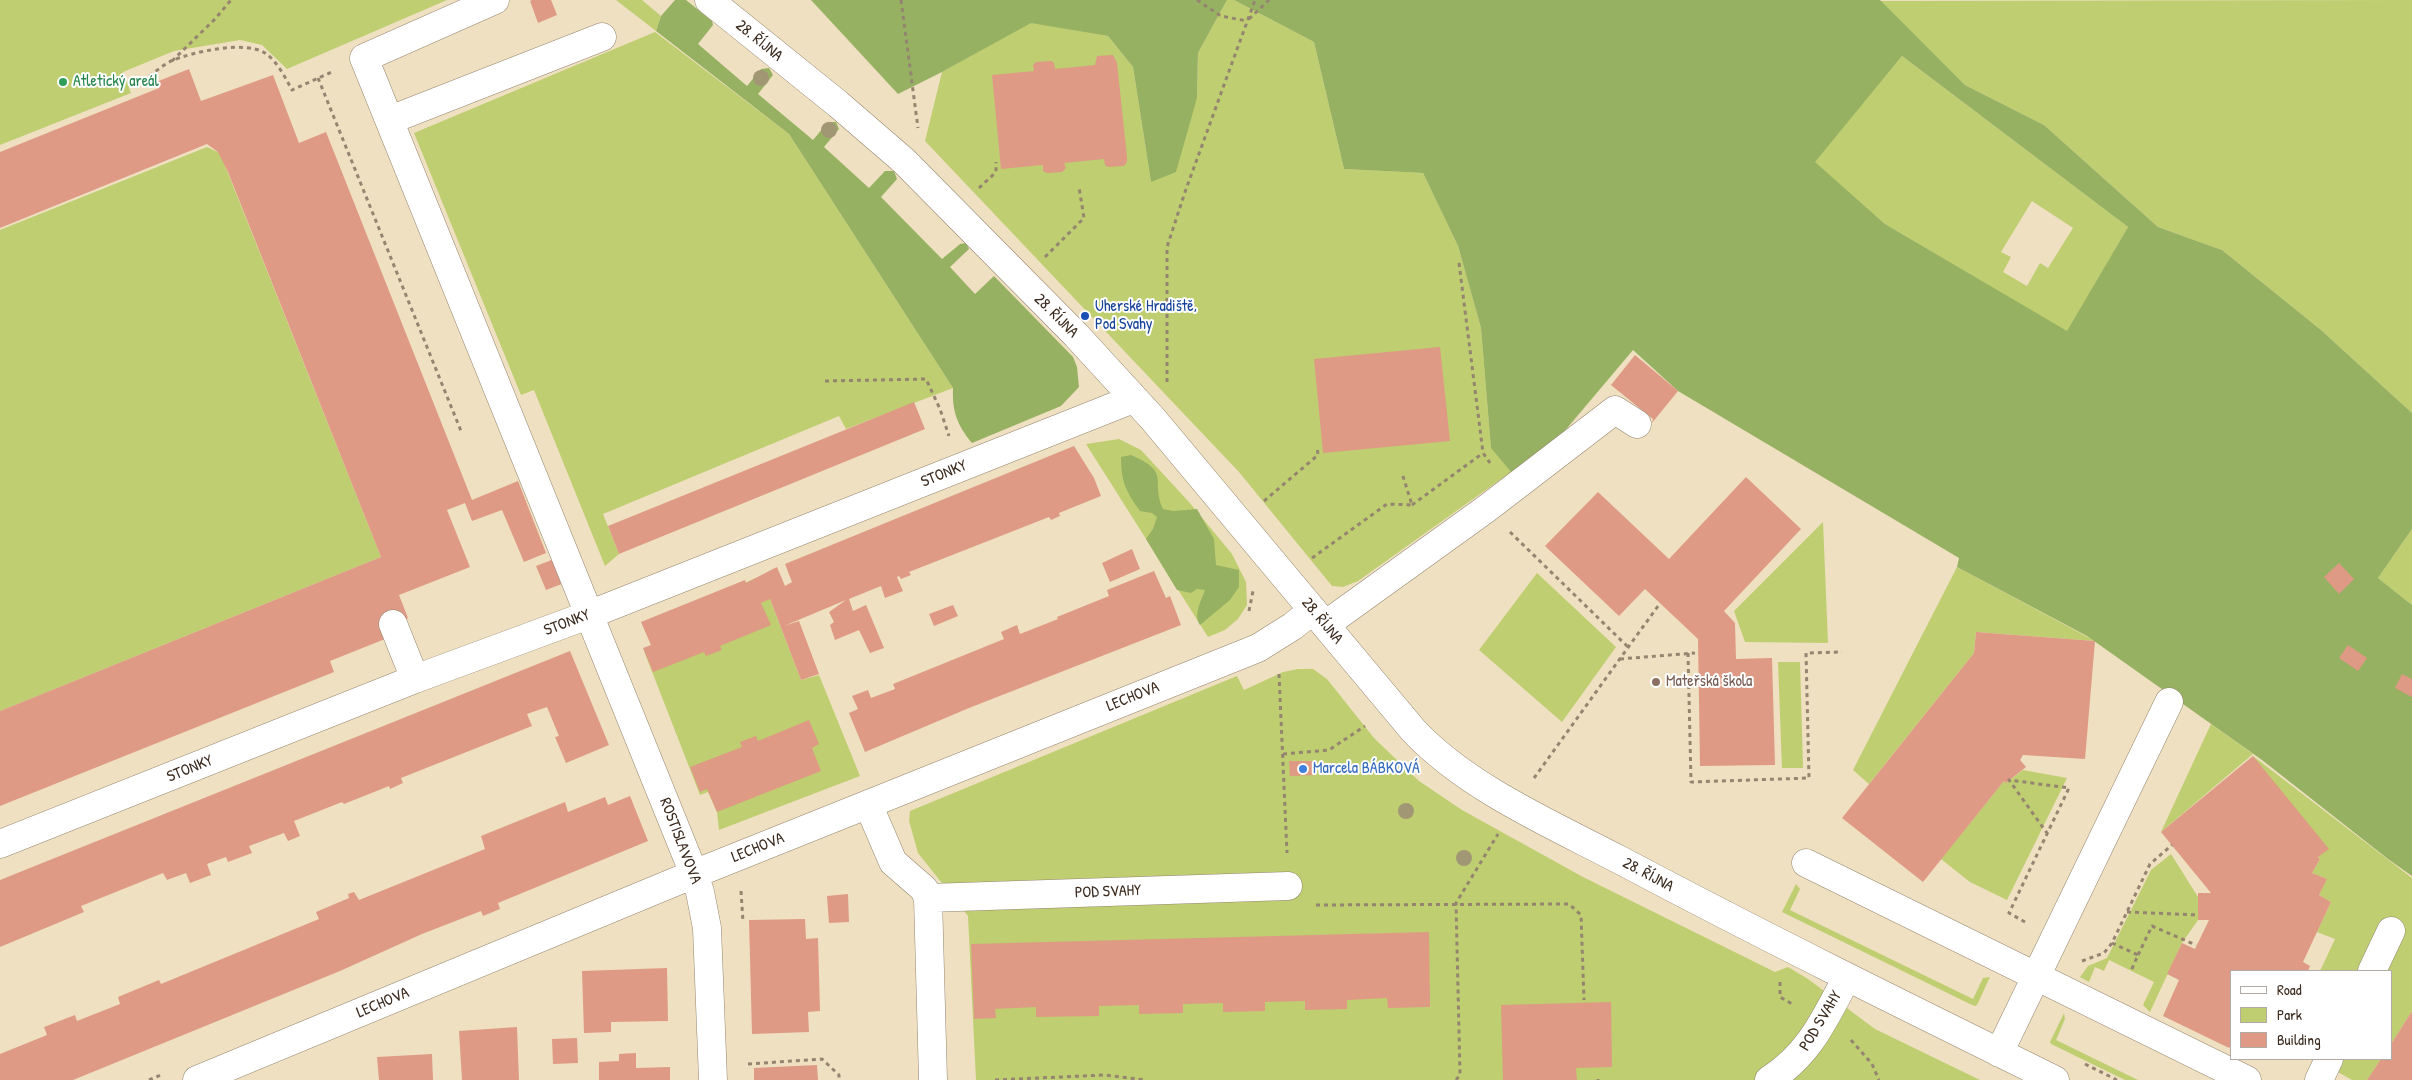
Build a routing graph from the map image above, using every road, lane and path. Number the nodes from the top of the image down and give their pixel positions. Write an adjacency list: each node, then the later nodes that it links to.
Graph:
1 (231, 0): 11 (path)
2 (495, 0): 10 (street)
3 (709, 0): 21 (street, 28. ŘÍJNA)
4 (901, 0): 15 (path)
5 (1197, 0): 8 (path)
6 (1255, 0): 8 (path)
7 (1269, 0): 8 (path)
8 (1247, 21): 22 (path)
9 (602, 37): 14 (street)
10 (364, 58): 12 (path); 14 (street, ROSTISLAVOVA)
11 (171, 61): 12 (path); 13 (path)
12 (318, 78): 24 (path)
13 (143, 81)
14 (390, 120): 34 (street, ROSTISLAVOVA)
15 (919, 134)
16 (996, 162): 18 (path)
17 (1079, 187): 19 (path)
18 (977, 190)
19 (1045, 258)
20 (825, 381): 25 (path)
21 (1133, 399): 22 (street, 28. ŘÍJNA); 34 (street, STONKY)
22 (1153, 419): 36 (street, 28. ŘÍJNA)
23 (1637, 424): 36 (street, LECHOVA)
24 (462, 431)
25 (951, 441)
26 (1317, 446): 30 (path)
27 (1483, 453): 29 (path)
28 (1402, 473): 29 (path)
29 (1412, 505): 31 (path)
30 (1258, 506)
31 (1306, 563)
32 (1253, 586): 35 (path)
33 (1658, 606): 41 (path)
34 (591, 614): 43 (street, STONKY); 53 (street, ROSTISLAVOVA)
35 (1246, 616)
36 (1319, 617): 47 (street, LECHOVA); 48 (street, 28. ŘÍJNA)
37 (393, 624): 43 (street)
38 (1695, 652): 40 (path)
39 (1842, 652): 40 (path)
40 (1688, 653): 41 (path)
41 (1620, 659): 48 (path)
42 (1278, 669): 46 (path)
43 (416, 680): 50 (street, STONKY)
44 (2169, 702): 67 (street)
45 (1371, 722): 46 (path)
46 (1283, 754): 54 (path)
47 (868, 804): 53 (street, LECHOVA); 56 (street)
48 (1517, 805): 68 (street, 28. ŘÍJNA); 82 (path)
49 (2047, 833): 49 (path); 64 (path)
50 (0, 844)
51 (2172, 845): 57 (path)
52 (1806, 862): 64 (street)
53 (694, 874): 76 (street, LECHOVA); 77 (street, ROSTISLAVOVA)
54 (1288, 886): 56 (street, POD SVAHY)
55 (741, 888): 59 (path)
56 (928, 898): 79 (street)
57 (2127, 912): 58 (path); 61 (path)
58 (2198, 915)
59 (743, 927)
60 (2391, 931): 65 (street)
61 (2112, 943): 63 (path); 69 (path)
62 (2196, 945): 63 (path)
63 (2138, 955): 66 (path)
64 (2010, 962): 67 (street)
65 (2372, 970)
66 (2131, 971)
67 (2037, 975): 69 (street); 71 (street)
68 (1847, 977): 71 (street, 28. ŘÍJNA); 83 (street, POD SVAHY)
69 (2062, 988): 86 (street)
70 (1848, 1037): 84 (path)
71 (2000, 1053): 85 (street, 28. ŘÍJNA)
72 (748, 1054): 74 (path)
73 (2329, 1060): 87 (street)
74 (748, 1064): 75 (path); 78 (path)
75 (748, 1072)
76 (197, 1080)
77 (713, 1080)
78 (839, 1080)
79 (933, 1080)
80 (995, 1080): 81 (path)
81 (1146, 1080)
82 (1456, 1080)
83 (1769, 1080)
84 (1879, 1080)
85 (2055, 1080)
86 (2247, 1080)
87 (2319, 1080)

